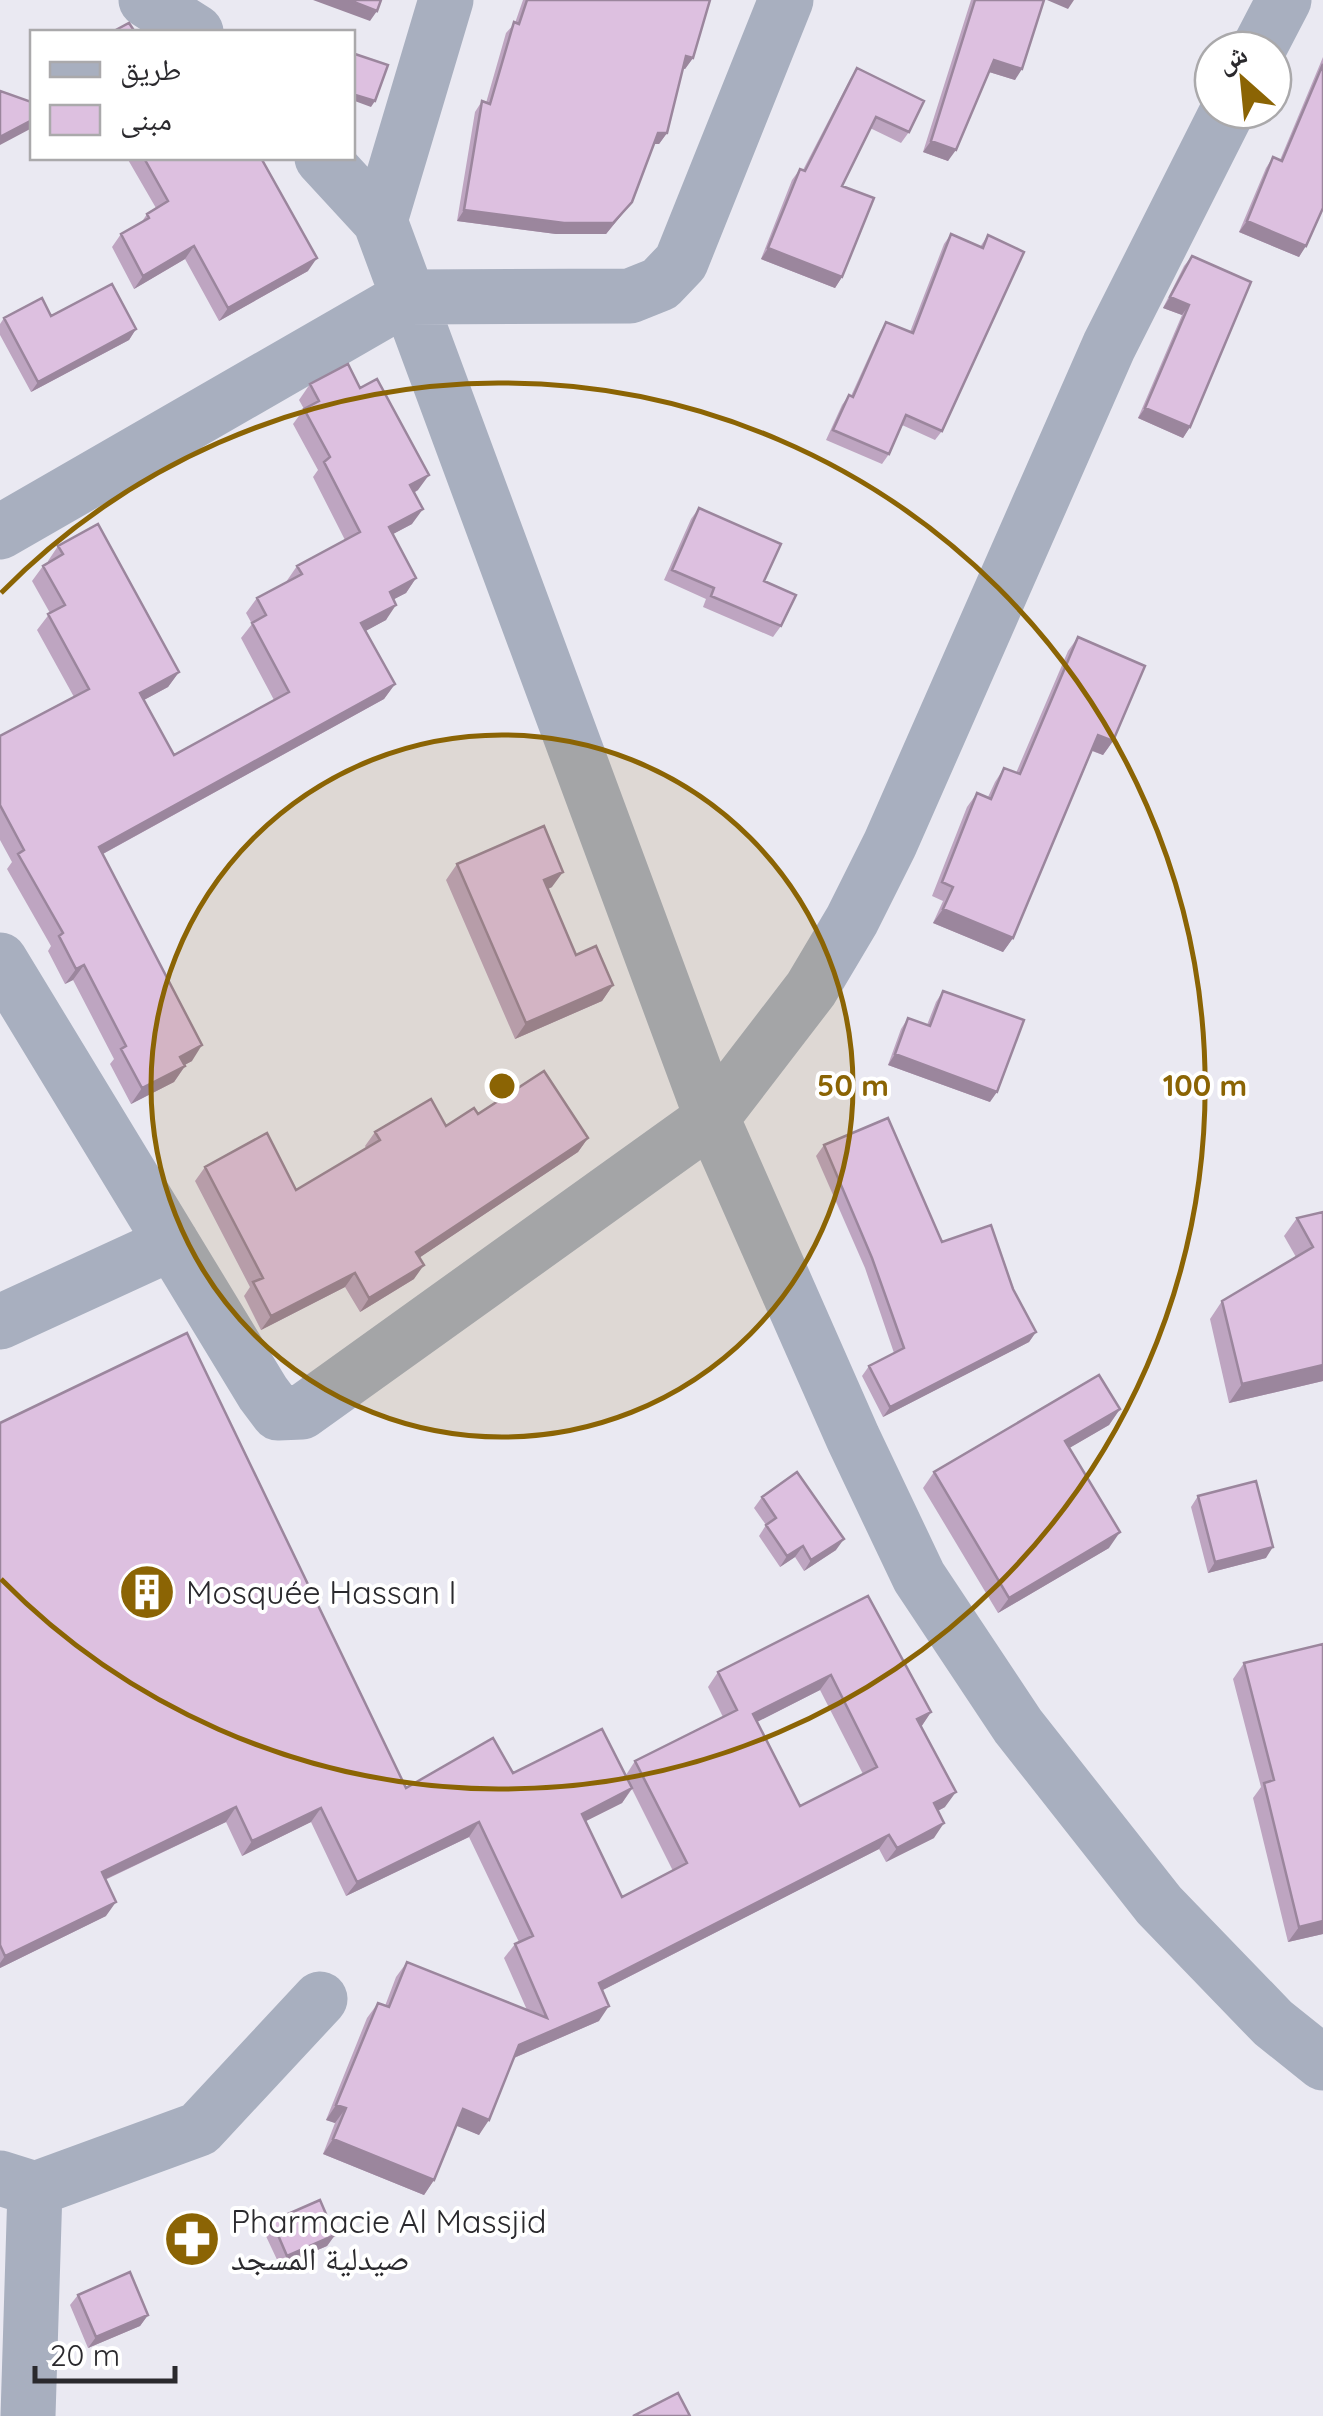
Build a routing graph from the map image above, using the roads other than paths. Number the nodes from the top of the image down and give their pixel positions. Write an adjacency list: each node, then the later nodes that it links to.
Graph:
1 (146, 0): 5 (street)
2 (446, 0): 9 (street)
3 (786, 0): 10 (street)
4 (1284, 0): 6 (street)
5 (193, 30)
6 (1268, 30)
7 (1218, 130): 13 (street)
8 (324, 160): 9 (street)
9 (380, 220): 10 (street)
10 (408, 298): 11 (street); 13 (street)
11 (0, 532)
12 (0, 960): 14 (street)
13 (712, 1118): 14 (street); 17 (street)
14 (172, 1243): 15 (street)
15 (0, 1322)
16 (320, 1999): 18 (street)
17 (1323, 2064)
18 (17, 2184): 19 (street)
19 (28, 2416)

